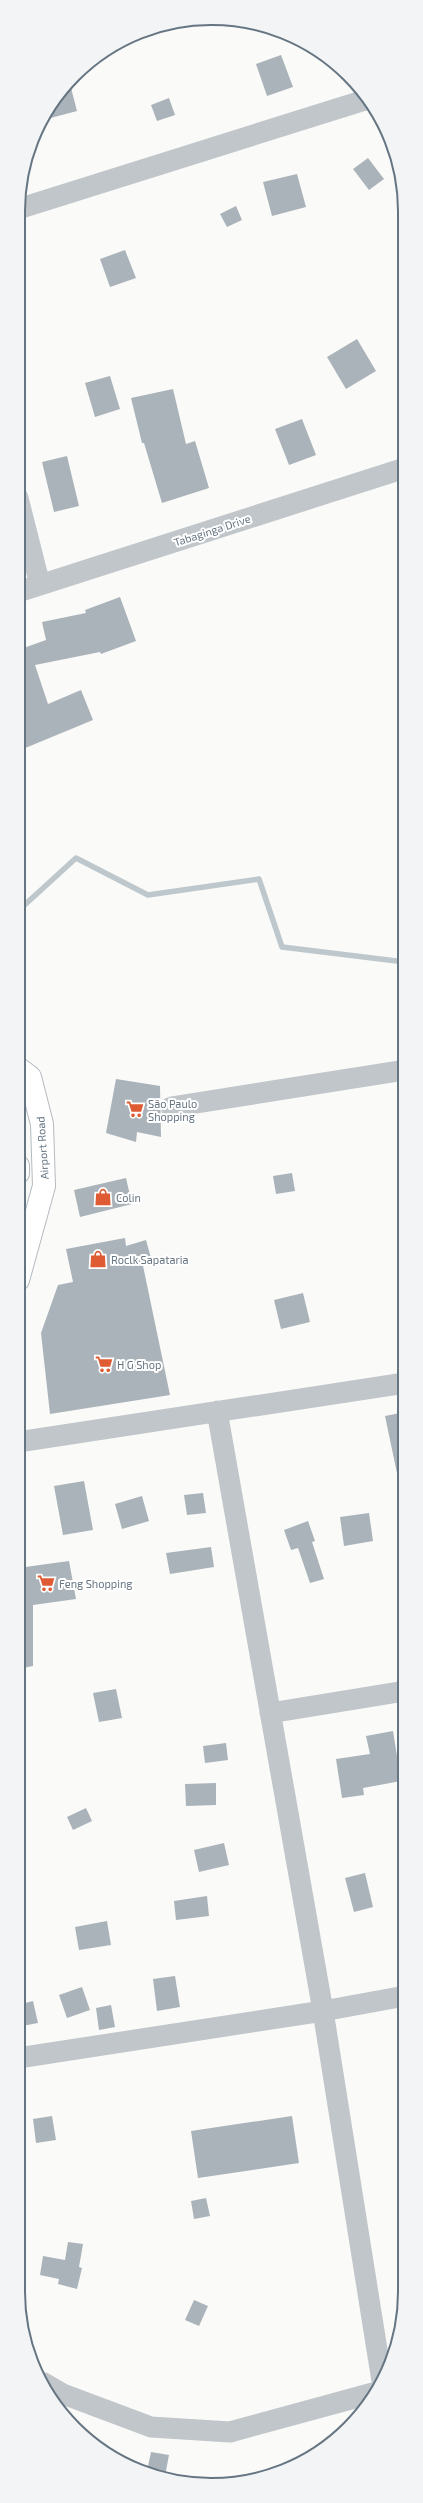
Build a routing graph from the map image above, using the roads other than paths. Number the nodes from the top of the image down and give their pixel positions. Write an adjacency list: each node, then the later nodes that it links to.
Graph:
1 (361, 101): 2 (street)
2 (25, 207)
3 (398, 470): 5 (street, Tabaginga Drive)
4 (25, 526): 5 (street)
5 (40, 585): 6 (street, Tabaginga Drive)
6 (25, 590)
7 (398, 1071): 9 (street)
8 (25, 1073): 10 (street, Airport Road)
9 (171, 1107)
10 (25, 1255)
11 (398, 1384): 12 (street)
12 (217, 1411): 13 (street); 15 (street)
13 (25, 1441)
14 (398, 1692): 15 (street)
15 (270, 1713): 17 (street)
16 (398, 1997): 17 (street)
17 (323, 2011): 18 (street); 19 (street)
18 (25, 2057)
19 (380, 2371)
20 (51, 2387): 21 (street)
21 (367, 2395)

